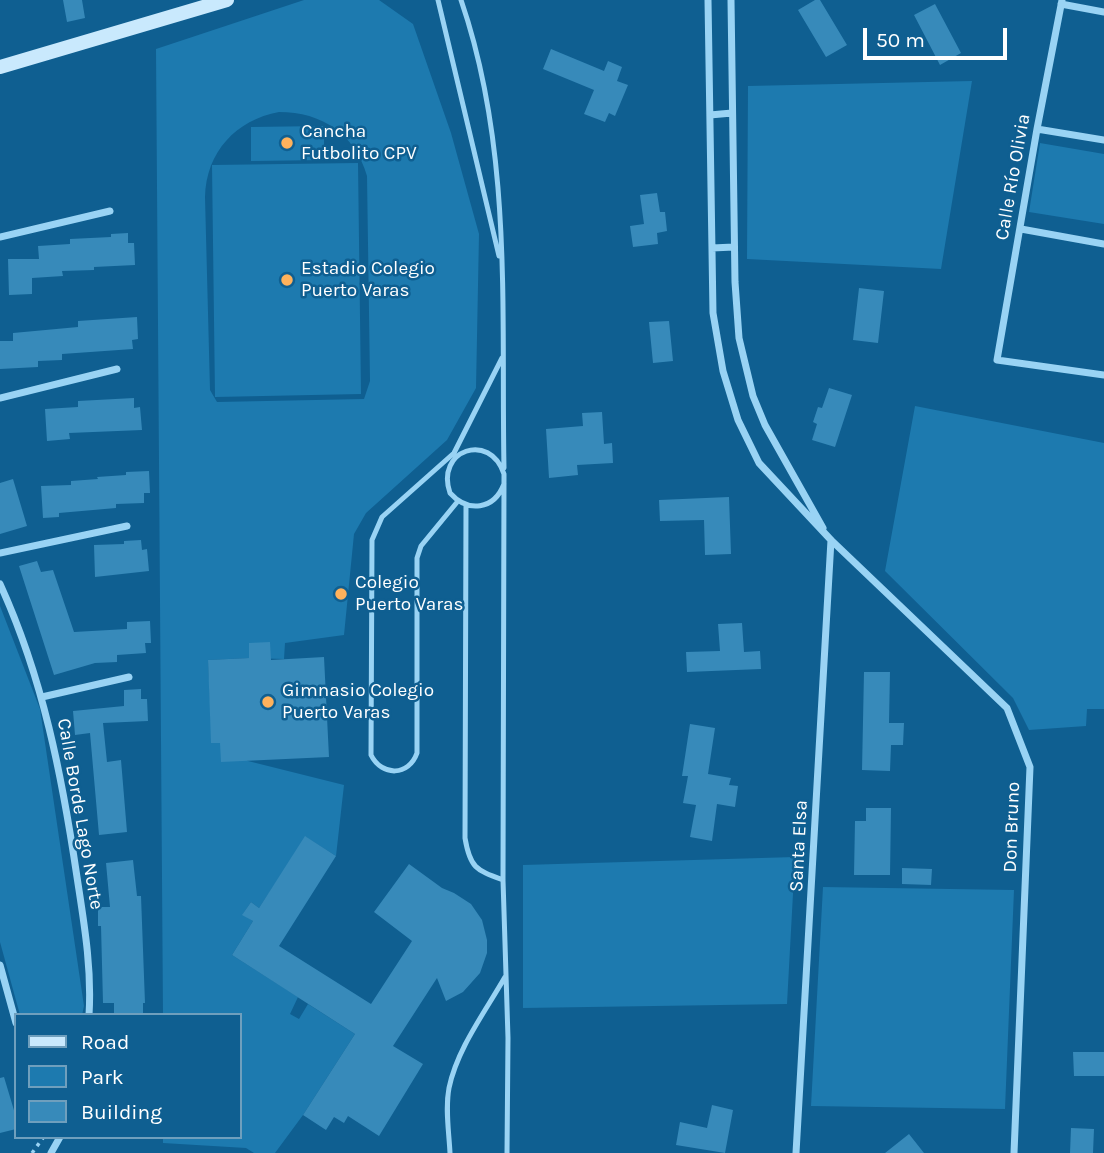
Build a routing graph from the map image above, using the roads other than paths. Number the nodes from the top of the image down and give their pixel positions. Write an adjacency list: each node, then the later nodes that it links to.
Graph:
1 (227, 0): 9 (street)
2 (432, 0): 7 (lane)
3 (461, 0): 20 (lane)
4 (708, 0): 11 (street)
5 (731, 0): 10 (street)
6 (1061, 2): 8 (street); 12 (street, Calle Río Olivia)
7 (439, 3): 20 (lane)
8 (1104, 12)
9 (0, 67)
10 (732, 113): 11 (street); 18 (street)
11 (710, 115): 19 (street)
12 (1037, 129): 13 (street); 15 (street, Calle Río Olivia)
13 (1104, 140)
14 (110, 211): 16 (street)
15 (1021, 229): 17 (street); 23 (street, Calle Río Olivia)
16 (0, 237)
17 (1104, 244)
18 (734, 247): 19 (street); 32 (street)
19 (712, 248): 32 (street)
20 (501, 265): 21 (lane)
21 (502, 358): 25 (lane); 27 (lane)
22 (117, 369): 24 (street)
23 (1104, 375)
24 (0, 398)
25 (454, 453): 26 (lane); 29 (lane)
26 (453, 460): 27 (lane); 29 (lane)
27 (504, 474): 28 (lane)
28 (504, 484): 30 (lane); 37 (lane)
29 (457, 501): 30 (lane)
30 (466, 506): 37 (lane)
31 (127, 526): 33 (street)
32 (831, 540): 44 (street, Santa Elsa); 45 (street, Don Bruno)
33 (0, 553)
34 (0, 584): 36 (street, Calle Borde Lago Norte)
35 (129, 677): 36 (street)
36 (42, 697): 40 (street, Calle Borde Lago Norte)
37 (503, 880): 39 (lane)
38 (0, 965): 41 (street)
39 (506, 975): 42 (lane); 43 (lane)
40 (89, 1013)
41 (14, 1016)
42 (450, 1153)
43 (507, 1153)
44 (796, 1153)
45 (1014, 1153)

